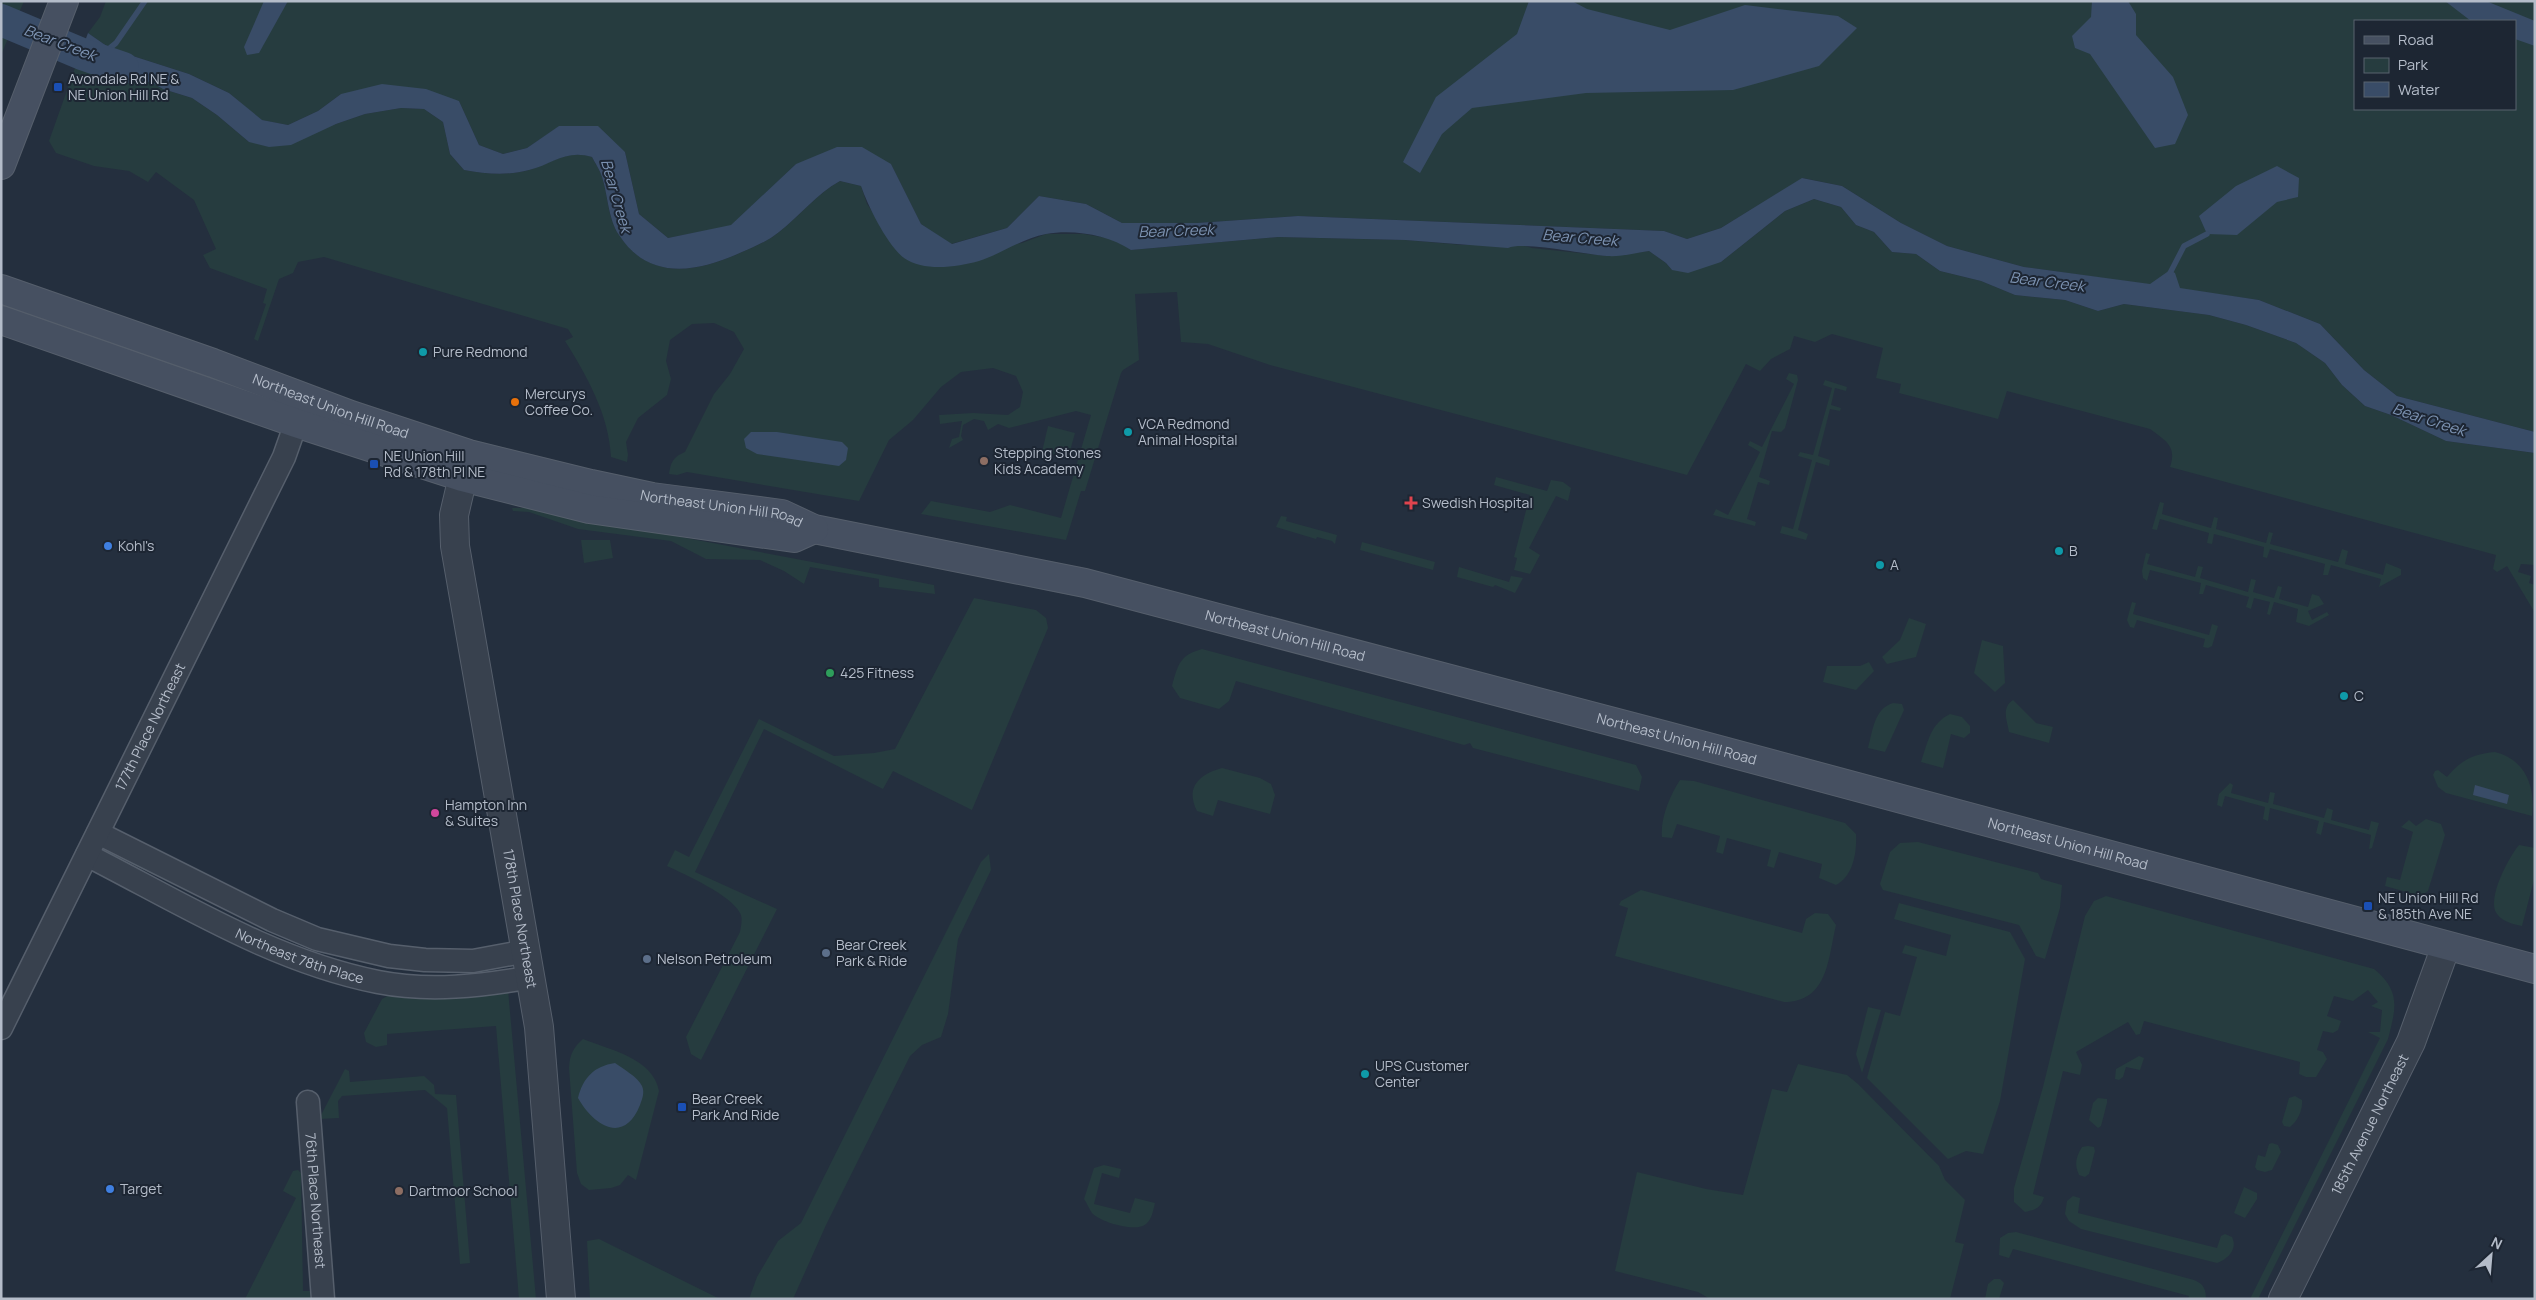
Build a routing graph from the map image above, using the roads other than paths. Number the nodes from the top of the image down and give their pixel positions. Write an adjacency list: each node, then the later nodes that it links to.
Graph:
1 (61, 9): 2 (main road)
2 (1, 165)
3 (1, 289): 6 (main road, Northeast Union Hill Road)
4 (1, 320): 5 (main road, Northeast Union Hill Road)
5 (296, 423): 6 (main road, Northeast Union Hill Road); 7 (street, 177th Place Northeast)
6 (465, 465): 9 (main road, Northeast Union Hill Road); 10 (street, 178th Place Northeast)
7 (98, 833): 8 (street, 177th Place Northeast); 10 (street, Northeast 78th Place)
8 (87, 855): 10 (street, Northeast 78th Place); 12 (street, 177th Place Northeast)
9 (2446, 946): 11 (main road, Northeast Union Hill Road); 16 (street, 185th Avenue Northeast)
10 (530, 964): 15 (street, 178th Place Northeast)
11 (2535, 970)
12 (1, 1028)
13 (308, 1102): 14 (street, 76th Place Northeast)
14 (323, 1299)
15 (561, 1299)
16 (2283, 1299)

